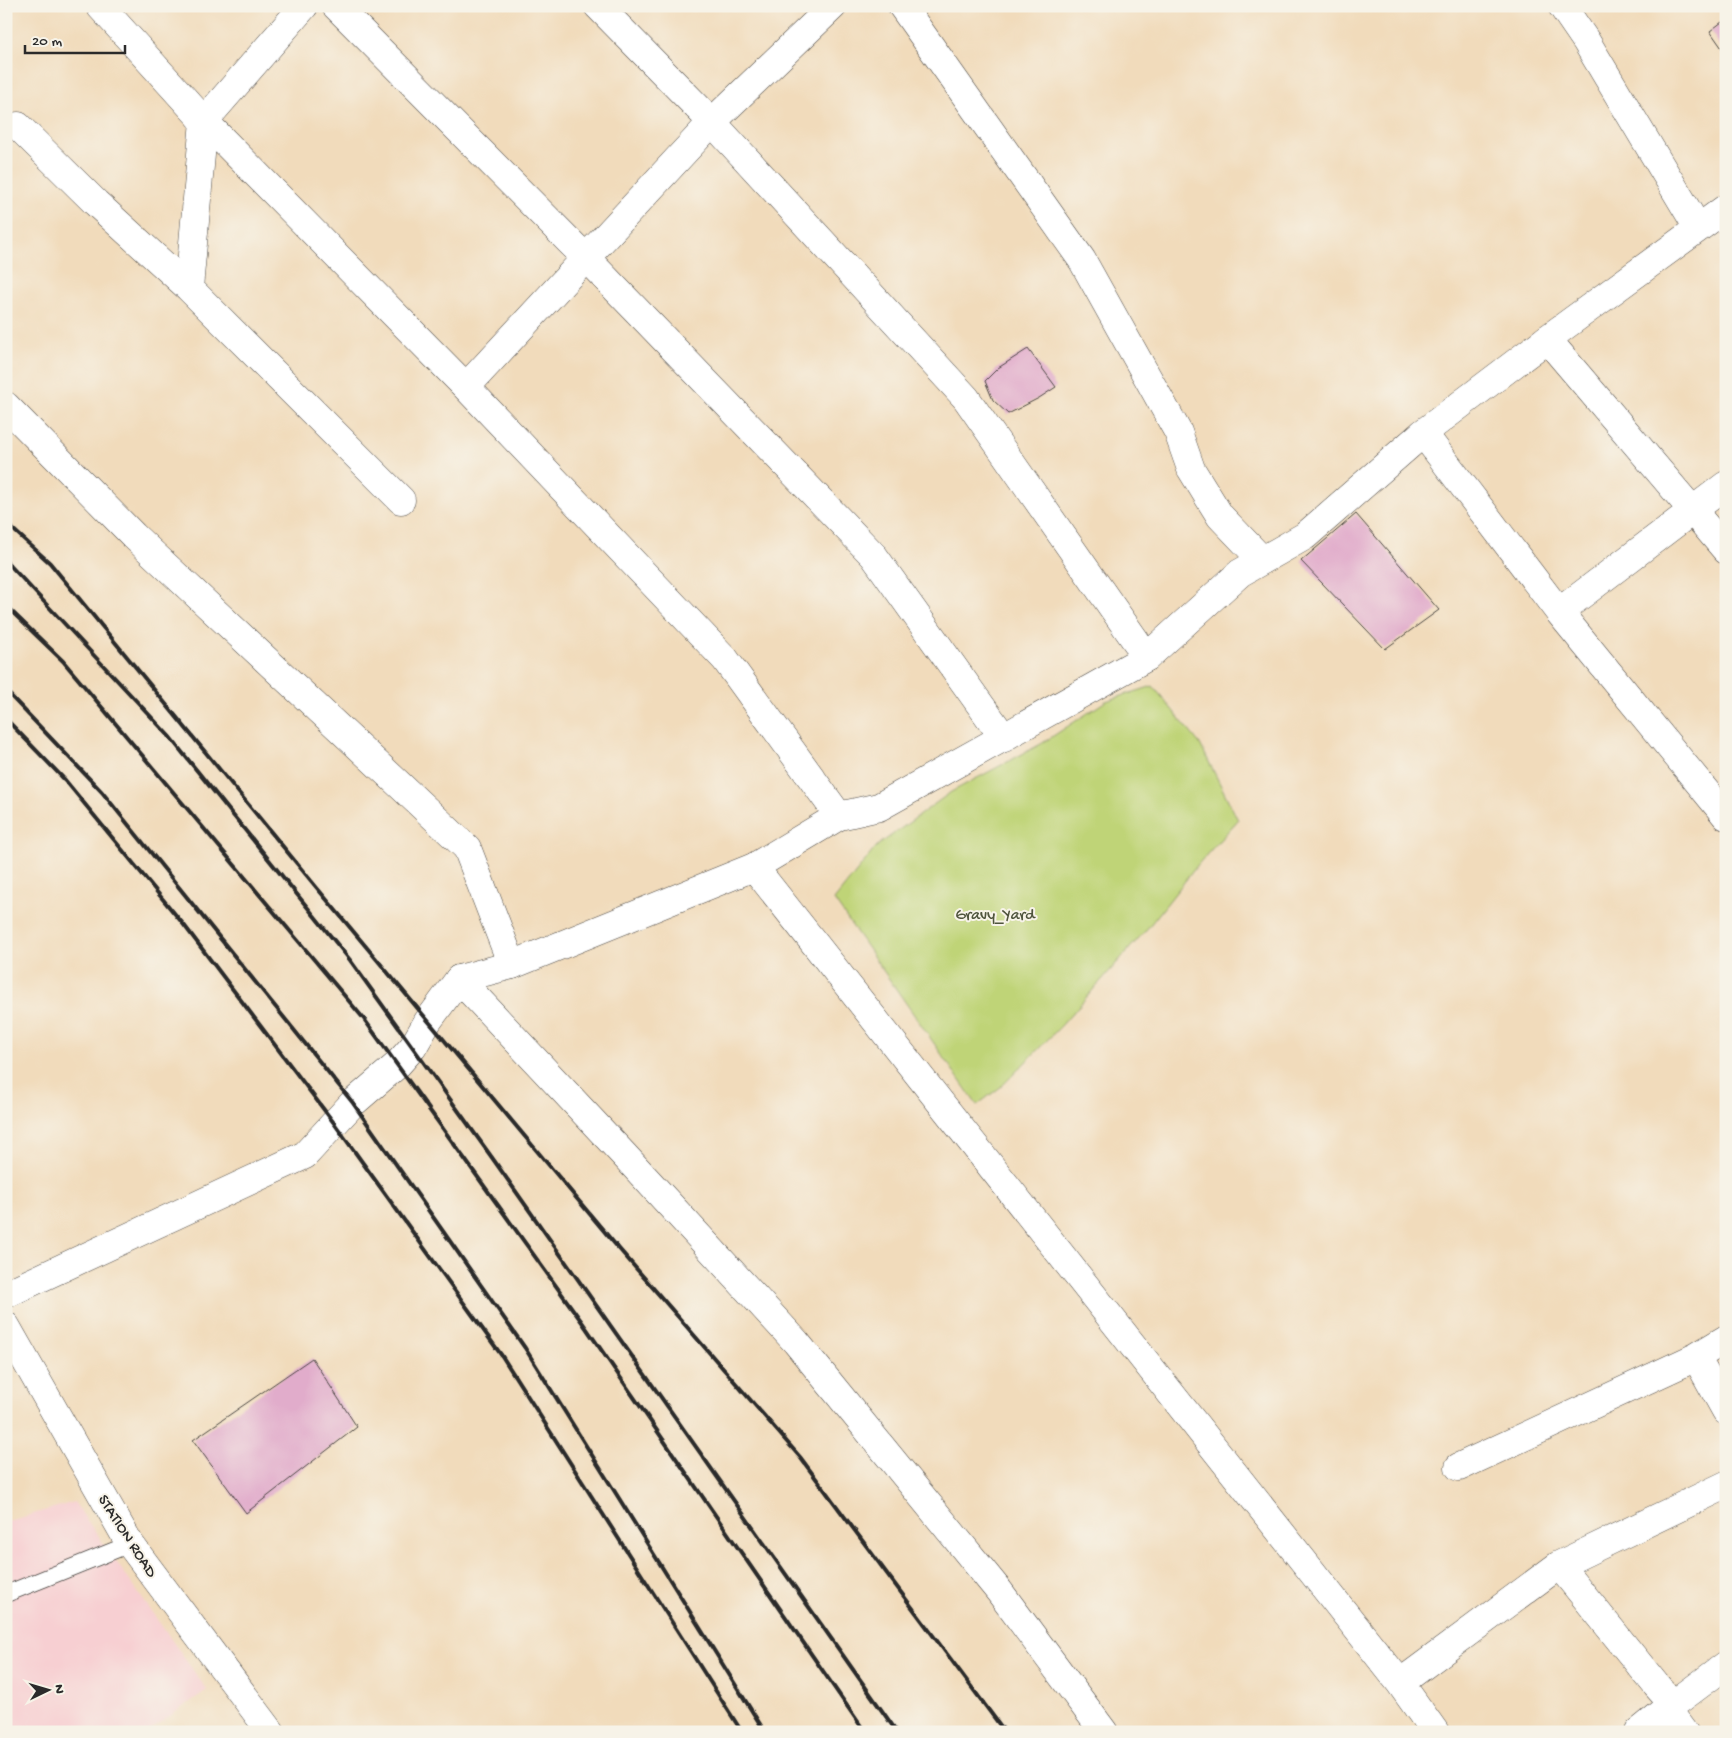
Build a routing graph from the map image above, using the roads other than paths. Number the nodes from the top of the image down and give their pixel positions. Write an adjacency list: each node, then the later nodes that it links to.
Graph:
1 (100, 6): 8 (street)
2 (304, 6): 8 (street)
3 (336, 6): 13 (street)
4 (598, 6): 9 (street)
5 (833, 6): 9 (street)
6 (902, 6): 23 (street)
7 (1562, 6): 12 (street)
8 (204, 121): 14 (street); 16 (street)
9 (712, 122): 13 (street); 25 (street)
10 (18, 126): 14 (street)
11 (1726, 208): 12 (street)
12 (1698, 228): 15 (street)
13 (586, 258): 16 (street); 26 (street)
14 (189, 288): 20 (street)
15 (1547, 338): 18 (street); 21 (street)
16 (466, 387): 27 (street)
17 (6, 406): 30 (street)
18 (1423, 433): 23 (street); 24 (street)
19 (1726, 485): 21 (street)
20 (400, 500)
21 (1691, 511): 22 (street); 24 (street)
22 (1726, 550)
23 (1262, 560): 25 (street)
24 (1559, 612): 28 (street)
25 (1147, 657): 26 (street)
26 (1004, 738): 27 (street)
27 (839, 816): 29 (street)
28 (1726, 816)
29 (754, 867): 30 (street); 43 (street)
30 (512, 965): 31 (street)
31 (459, 979): 32 (street); 46 (street)
32 (6, 1294)
33 (6, 1326): 39 (street, STATION ROAD)
34 (1726, 1340): 35 (street)
35 (1696, 1357): 36 (street); 37 (street)
36 (1726, 1411)
37 (1459, 1467)
38 (1726, 1485): 40 (street)
39 (130, 1544): 41 (lane); 45 (street, STATION ROAD)
40 (1559, 1565): 43 (street); 44 (street)
41 (6, 1594)
42 (1726, 1665): 44 (street)
43 (1400, 1683): 47 (street)
44 (1670, 1706): 48 (street); 49 (street)
45 (271, 1732)
46 (1104, 1732)
47 (1435, 1732)
48 (1639, 1732)
49 (1684, 1732)

